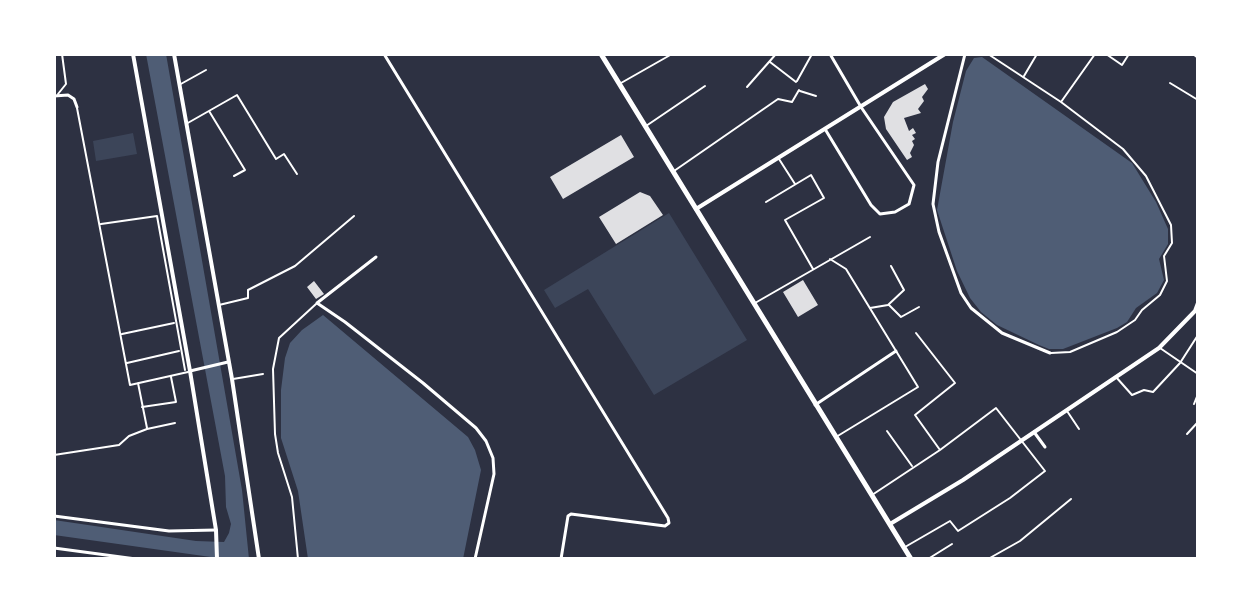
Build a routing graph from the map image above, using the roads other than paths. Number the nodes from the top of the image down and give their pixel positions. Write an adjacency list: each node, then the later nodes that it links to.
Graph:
1 (62, 54): 29 (lane)
2 (133, 54): 71 (street)
3 (174, 54): 24 (street)
4 (384, 54): 111 (street)
5 (672, 54): 25 (lane)
6 (776, 54): 19 (lane)
7 (812, 54): 22 (lane)
8 (830, 54): 34 (street)
9 (945, 54): 34 (street)
10 (965, 54): 67 (street)
11 (991, 54): 21 (lane)
12 (1037, 54): 21 (lane)
13 (1095, 54): 32 (lane)
14 (1106, 54): 15 (lane)
15 (1129, 54)
16 (1193, 54): 18 (lane)
17 (603, 55): 25 (main road)
18 (1198, 58)
19 (770, 62): 22 (lane); 27 (lane)
20 (206, 70): 24 (lane)
21 (1024, 77): 32 (lane)
22 (796, 82): 28 (lane)
23 (1170, 83): 31 (lane)
24 (179, 85): 36 (street)
25 (619, 85): 37 (main road)
26 (705, 86): 37 (lane)
27 (747, 87)
28 (799, 90): 30 (lane); 40 (lane)
29 (56, 96): 33 (street)
30 (816, 96)
31 (1198, 100)
32 (1061, 102): 67 (lane)
33 (77, 107): 47 (lane)
34 (861, 107): 38 (street); 38 (street)
35 (209, 110): 36 (lane); 41 (lane); 42 (lane)
36 (186, 124): 57 (street)
37 (645, 127): 40 (main road)
38 (825, 129): 39 (street)
39 (778, 158): 43 (lane); 45 (street)
40 (673, 171): 45 (main road)
41 (297, 174)
42 (234, 176)
43 (796, 184): 44 (lane); 52 (lane)
44 (766, 202)
45 (696, 209): 55 (main road)
46 (354, 216): 57 (lane)
47 (100, 224): 60 (lane); 62 (lane)
48 (870, 237): 50 (lane)
49 (376, 257): 53 (street)
50 (830, 259): 52 (lane); 59 (lane)
51 (891, 266): 56 (lane)
52 (813, 269): 55 (lane)
53 (317, 303): 109 (lane); 110 (street)
54 (1198, 303): 64 (street)
55 (754, 304): 80 (main road)
56 (888, 305): 58 (lane); 59 (lane)
57 (218, 306): 69 (street)
58 (919, 307)
59 (870, 308): 66 (lane)
60 (176, 322): 62 (lane); 65 (lane)
61 (916, 333): 93 (lane)
62 (121, 334): 68 (lane)
63 (1198, 335): 70 (lane)
64 (1159, 348): 70 (lane); 75 (street)
65 (181, 351): 68 (lane); 71 (lane)
66 (896, 351): 80 (street); 90 (lane)
67 (1050, 353)
68 (126, 363): 77 (lane)
69 (225, 363): 71 (street); 76 (street)
70 (1180, 363): 73 (lane); 75 (lane)
71 (190, 371): 74 (lane); 100 (street)
72 (263, 374): 76 (lane)
73 (1198, 374)
74 (170, 375): 77 (lane); 81 (lane)
75 (1116, 377): 82 (street)
76 (232, 379): 108 (street)
77 (138, 383): 81 (lane)
78 (1198, 394): 79 (lane)
79 (1194, 404)
80 (815, 405): 90 (main road)
81 (142, 407): 85 (lane)
82 (1066, 410): 86 (lane); 88 (street)
83 (1198, 422): 89 (lane)
84 (175, 423): 85 (lane)
85 (147, 429): 94 (lane)
86 (1079, 429)
87 (887, 431): 95 (lane)
88 (1034, 432): 91 (street); 92 (street)
89 (1187, 434)
90 (835, 438): 96 (main road)
91 (1021, 441): 93 (lane); 99 (street); 103 (lane)
92 (1045, 447)
93 (940, 450): 95 (lane)
94 (54, 455)
95 (912, 467): 96 (lane)
96 (871, 495): 99 (main road)
97 (1071, 499): 114 (lane)
98 (54, 516): 100 (street)
99 (889, 524): 103 (main road)
100 (216, 530): 107 (street)
101 (952, 544): 113 (lane)
102 (54, 548): 104 (street)
103 (904, 548): 112 (main road)
104 (70, 550): 105 (street); 106 (street)
105 (69, 559)
106 (136, 559)
107 (217, 559)
108 (259, 559)
109 (298, 559)
110 (475, 559)
111 (561, 559)
112 (911, 559)
113 (928, 559)
114 (988, 559)

